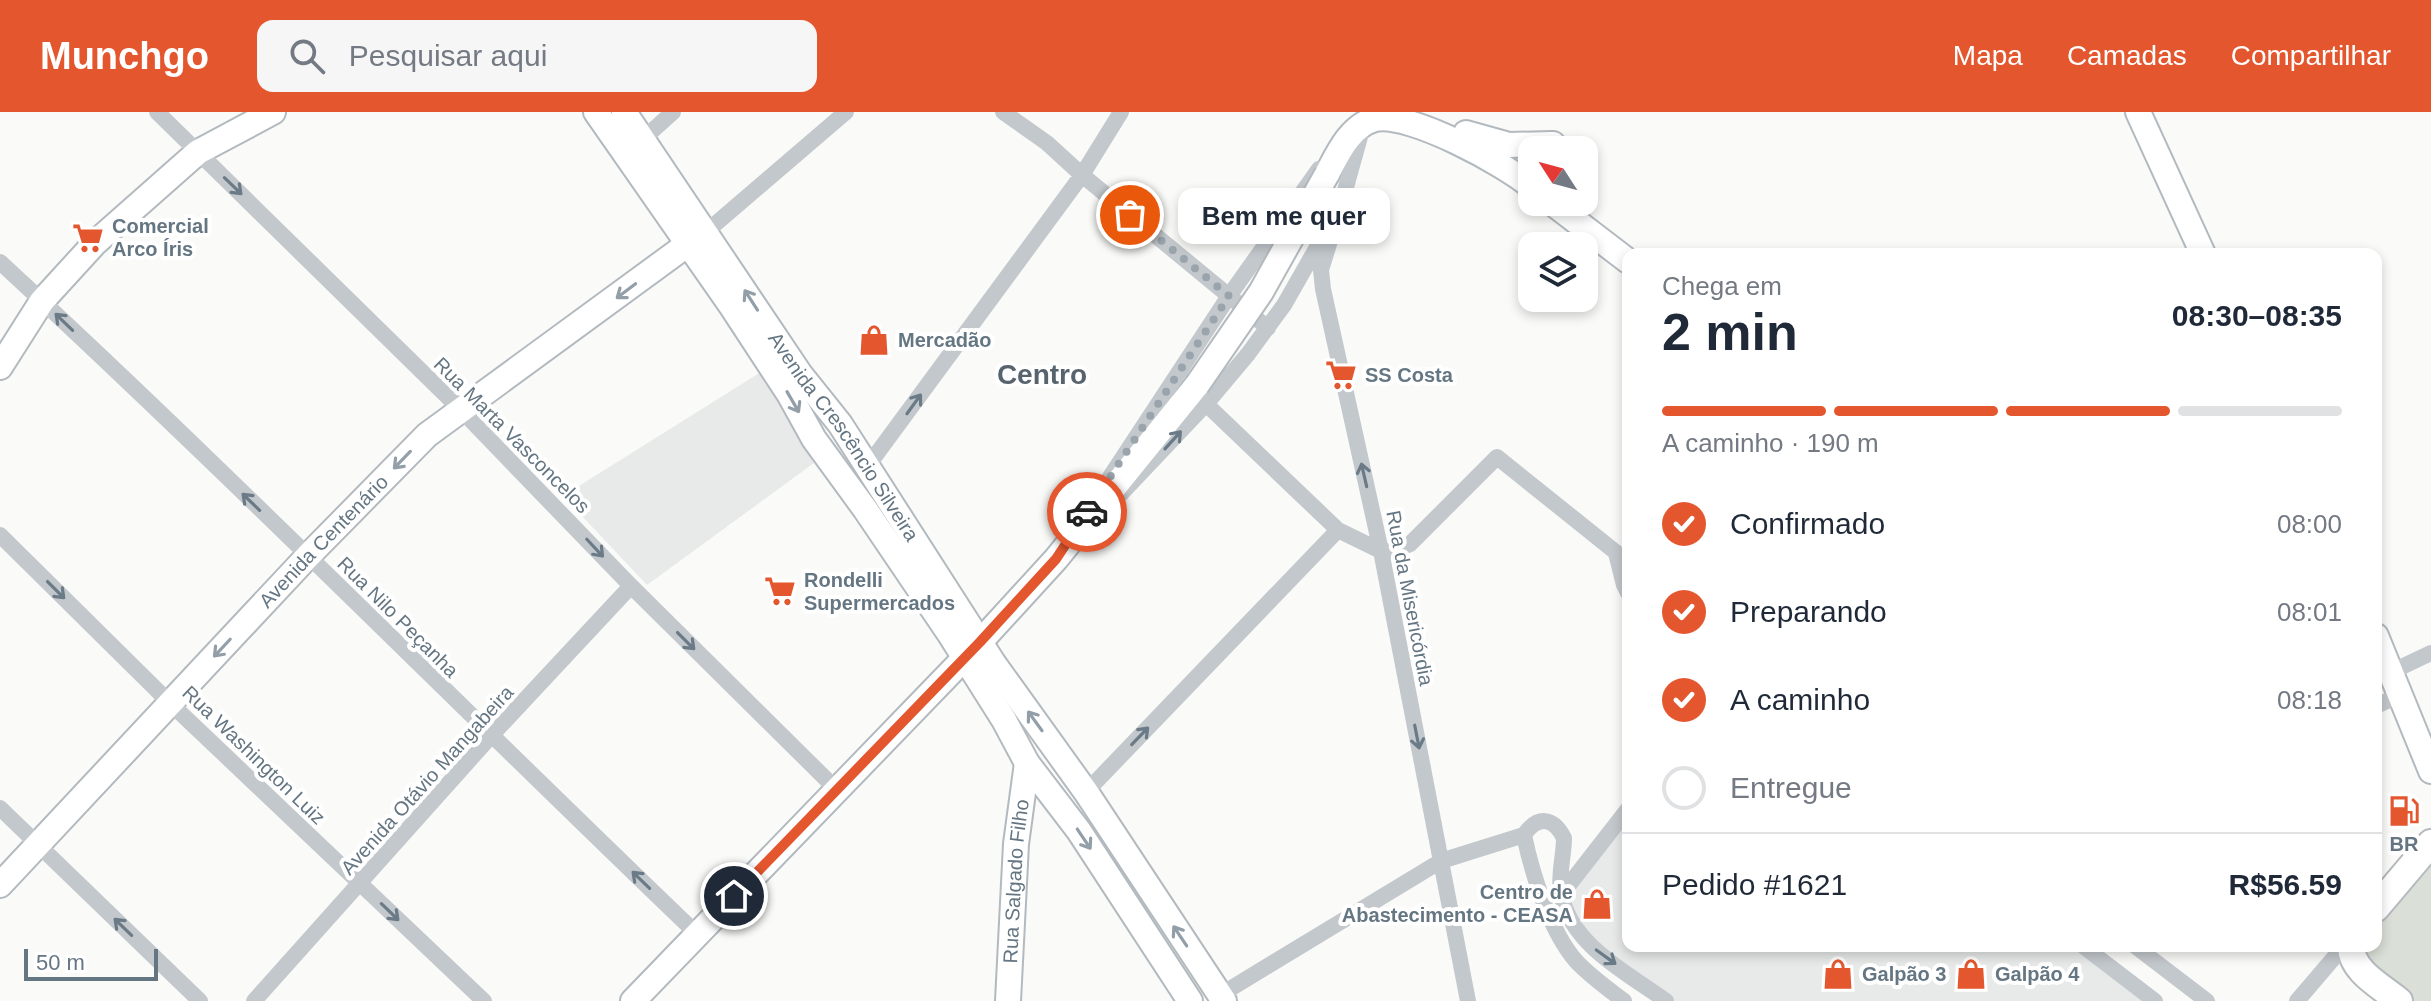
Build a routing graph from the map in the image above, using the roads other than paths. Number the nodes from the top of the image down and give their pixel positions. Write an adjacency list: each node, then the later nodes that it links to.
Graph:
1 (157, 112): 14 (street, Rua Marta Vasconcelos)
2 (273, 112): 14 (street)
3 (596, 112): 19 (street, Avenida Crescêncio Silveira)
4 (624, 112): 12 (street, Avenida Crescêncio Silveira)
5 (673, 112): 12 (street)
6 (846, 112): 19 (street)
7 (1003, 112): 15 (street)
8 (1121, 112): 15 (street)
9 (1420, 112): 13 (street)
10 (2138, 112): 20 (street)
11 (1364, 117): 16 (street); 17 (street); 23 (street); 27 (street, bridge)
12 (642, 140): 19 (street, Avenida Crescêncio Silveira)
13 (1518, 146)
14 (198, 152): 24 (street); 28 (street, Rua Marta Vasconcelos, one-way to 28)
15 (1082, 175): 23 (street); 31 (street, one-way to 15)
16 (1518, 175)
17 (1341, 205): 25 (street); 35 (street, Rua da Misericórdia, one-way to 17)
18 (1569, 216): 21 (street)
19 (697, 238): 28 (street, Avenida Centenário, one-way to 28); 29 (street, Avenida Crescêncio Silveira, one-way to 19); 30 (street, Avenida Crescêncio Silveira, one-way to 30)
20 (2200, 248)
21 (1622, 256)
22 (0, 262): 24 (street, Rua Nilo Peçanha)
23 (1229, 296): 25 (street); 38 (street)
24 (42, 301): 26 (street); 36 (street, Rua Nilo Peçanha, one-way to 24)
25 (1268, 328): 27 (street)
26 (0, 367)
27 (1202, 394): 33 (street); 38 (street)
28 (461, 410): 36 (street, Avenida Centenário, one-way to 36); 39 (street, Rua Marta Vasconcelos, one-way to 39)
29 (840, 424): 30 (street); 31 (street, Avenida Crescêncio Silveira)
30 (814, 439): 32 (street, Avenida Crescêncio Silveira)
31 (867, 467): 32 (street); 40 (street, Avenida Crescêncio Silveira)
32 (847, 486): 40 (street, Avenida Crescêncio Silveira)
33 (1338, 530): 35 (street); 50 (street, one-way to 33)
34 (0, 535): 45 (street, Rua Washington Luiz, one-way to 45)
35 (1381, 551): 37 (street); 57 (street, Rua da Misericórdia, one-way to 57)
36 (308, 556): 45 (street, Avenida Centenário, one-way to 45); 46 (street, Rua Nilo Peçanha)
37 (1622, 558)
38 (1056, 559): 40 (street)
39 (631, 586): 46 (street, Avenida Otávio Mangabeira); 49 (street, Rua Marta Vasconcelos, one-way to 49)
40 (972, 650): 47 (street, Avenida Crescêncio Silveira); 49 (street); 50 (street, Avenida Crescêncio Silveira, one-way to 40)
41 (2431, 653): 42 (street)
42 (2382, 658): 43 (street)
43 (2400, 695): 44 (street); 48 (street)
44 (2382, 703)
45 (171, 704): 56 (street, Avenida Centenário); 58 (street, Rua Washington Luiz)
46 (491, 736): 58 (street, Avenida Otávio Mangabeira); 62 (street, Rua Nilo Peçanha, one-way to 46)
47 (1027, 763): 52 (street, Avenida Crescêncio Silveira); 72 (street, Rua Salgado Filho)
48 (2431, 771)
49 (836, 789): 62 (street)
50 (1086, 792): 52 (street); 67 (street, Avenida Crescêncio Silveira, one-way to 50)
51 (0, 808): 56 (street)
52 (1064, 811): 73 (street, Avenida Crescêncio Silveira, one-way to 73)
53 (1622, 817): 60 (street)
54 (1524, 835): 57 (street); 60 (street); 75 (street)
55 (2431, 843): 61 (main road)
56 (37, 845): 59 (street, Avenida Centenário); 68 (street, one-way to 56)
57 (1441, 861): 67 (street); 74 (street, Rua da Misericórdia)
58 (361, 884): 69 (street, Avenida Otávio Mangabeira); 70 (street, Rua Washington Luiz, one-way to 70)
59 (0, 885)
60 (1561, 895): 76 (street, one-way to 76)
61 (2382, 897)
62 (697, 934): 71 (street)
63 (2091, 952): 77 (street)
64 (2143, 952): 78 (street)
65 (2339, 952): 79 (street)
66 (2351, 952): 80 (main road)
67 (1222, 998)
68 (200, 1001)
69 (254, 1001)
70 (484, 1001)
71 (633, 1001)
72 (1008, 1001)
73 (1190, 1001)
74 (1468, 1001)
75 (1624, 1001)
76 (1666, 1001)
77 (2155, 1001)
78 (2207, 1001)
79 (2297, 1001)
80 (2399, 1001)

